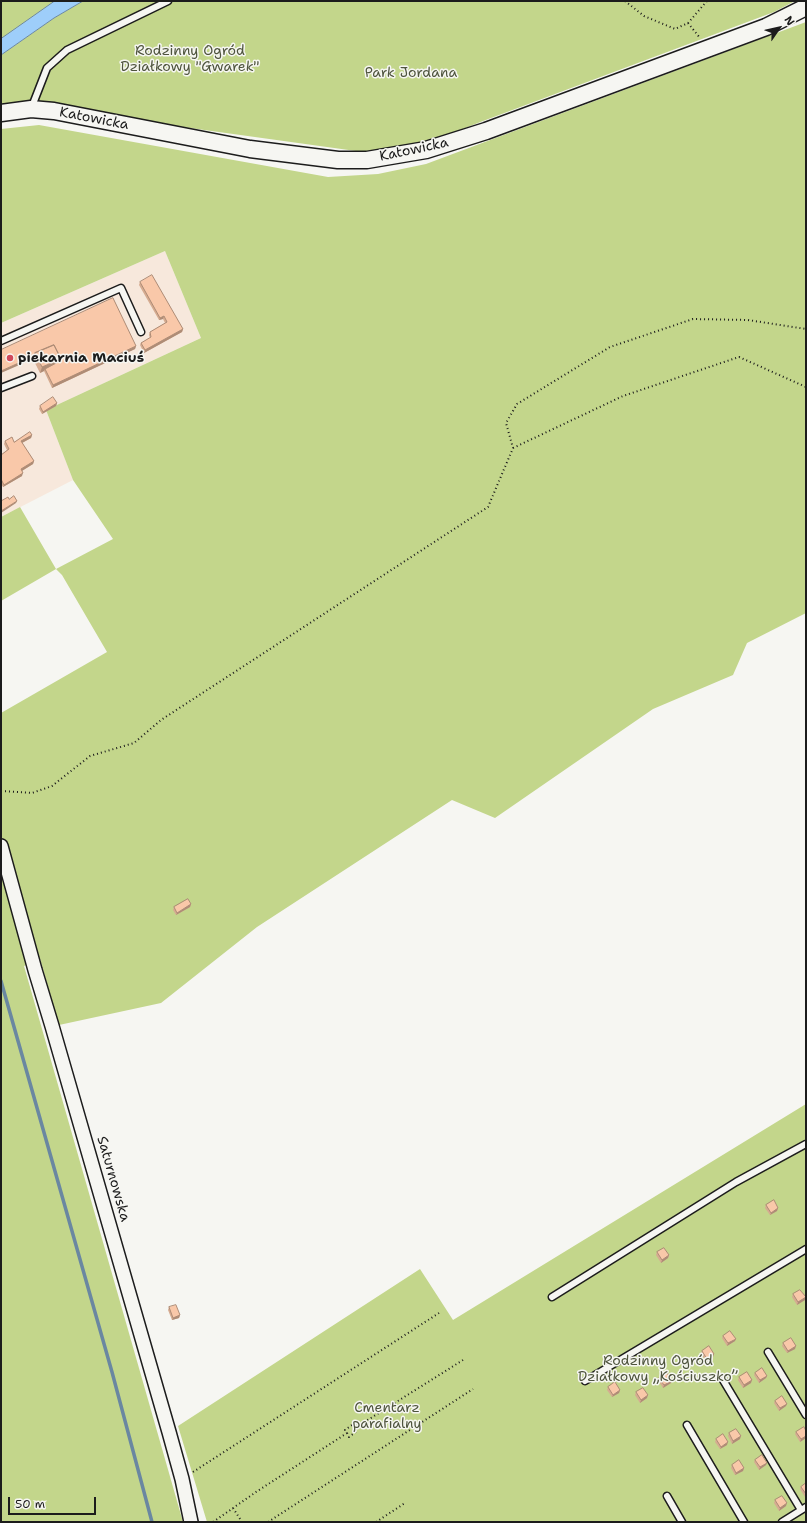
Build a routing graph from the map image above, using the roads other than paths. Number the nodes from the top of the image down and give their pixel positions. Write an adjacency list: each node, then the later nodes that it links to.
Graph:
1 (168, 1): 3 (lane)
2 (806, 7): 3 (street, Katowicka)
3 (31, 109): 4 (street, Katowicka)
4 (1, 113)
5 (141, 332): 6 (lane)
6 (1, 341)
7 (32, 376): 8 (lane)
8 (1, 388)
9 (1, 846): 20 (street, Saturnowska)
10 (806, 1144): 12 (lane)
11 (806, 1249): 14 (lane)
12 (552, 1297)
13 (768, 1352): 16 (lane)
14 (585, 1380)
15 (723, 1380): 19 (lane)
16 (806, 1415)
17 (687, 1425): 22 (lane)
18 (667, 1496): 21 (lane)
19 (803, 1509): 23 (lane)
20 (191, 1522)
21 (682, 1522)
22 (744, 1522)
23 (782, 1522)

